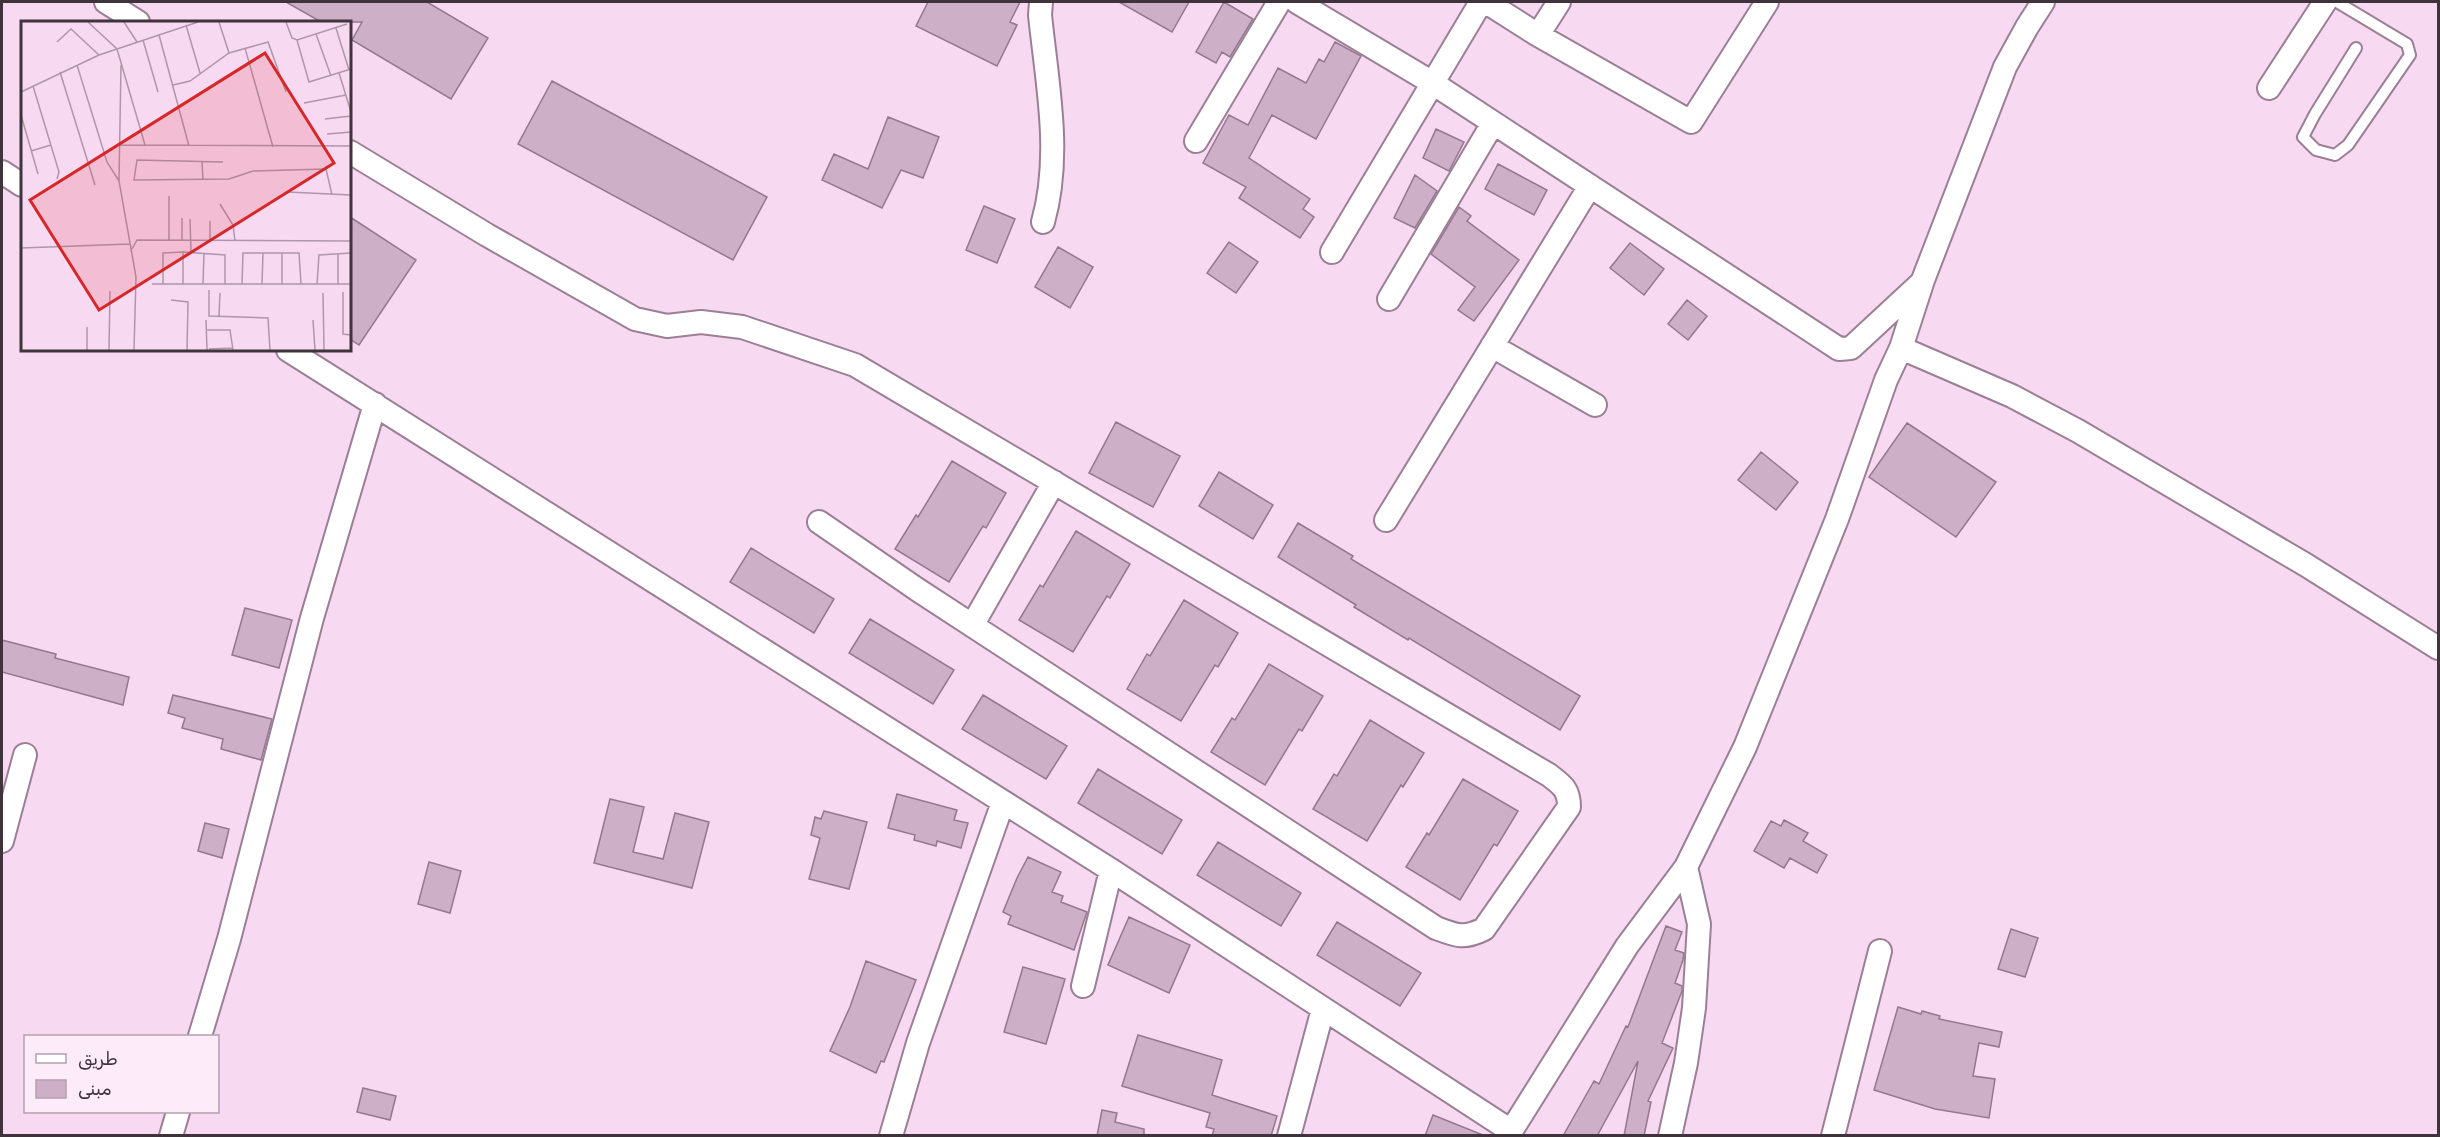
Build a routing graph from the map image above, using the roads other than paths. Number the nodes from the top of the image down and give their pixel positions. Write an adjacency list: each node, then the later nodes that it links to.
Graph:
1 (105, 2): 12 (street)
2 (1041, 2): 23 (street)
3 (1279, 2): 18 (street)
4 (1297, 2): 15 (street)
5 (1480, 2): 15 (street)
6 (1486, 2): 13 (street)
7 (1559, 2): 13 (street)
8 (1767, 2): 13 (street)
9 (2043, 2): 25 (street)
10 (2325, 2): 16 (street)
11 (2337, 2): 14 (lane)
12 (136, 21)
13 (1538, 35)
14 (2356, 48)
15 (1431, 82): 17 (street); 24 (street)
16 (2269, 88)
17 (1493, 123): 22 (street); 26 (street)
18 (1196, 141)
19 (351, 153): 32 (street)
20 (2, 172): 21 (street)
21 (21, 184)
22 (1590, 186): 25 (street); 27 (street)
23 (1043, 222)
24 (1332, 252)
25 (1923, 280): 28 (street)
26 (1389, 299)
27 (1492, 346): 31 (street); 33 (street)
28 (1900, 348): 36 (street); 40 (street)
29 (290, 351): 30 (street)
30 (375, 404): 38 (street); 45 (street)
31 (1594, 405)
32 (1054, 482): 35 (street); 35 (street)
33 (1386, 520)
34 (819, 522): 35 (street)
35 (973, 624)
36 (2439, 648)
37 (25, 755): 39 (street)
38 (1003, 802): 41 (street); 49 (street)
39 (2, 841)
40 (1686, 867): 47 (street); 51 (street)
41 (1111, 870): 43 (street); 44 (street)
42 (1880, 951): 52 (street)
43 (1083, 986)
44 (1323, 1009): 47 (street); 50 (street)
45 (200, 1035)
46 (178, 1113): 48 (street)
47 (1510, 1133)
48 (171, 1136)
49 (891, 1136)
50 (1289, 1136)
51 (1670, 1136)
52 (1833, 1136)

